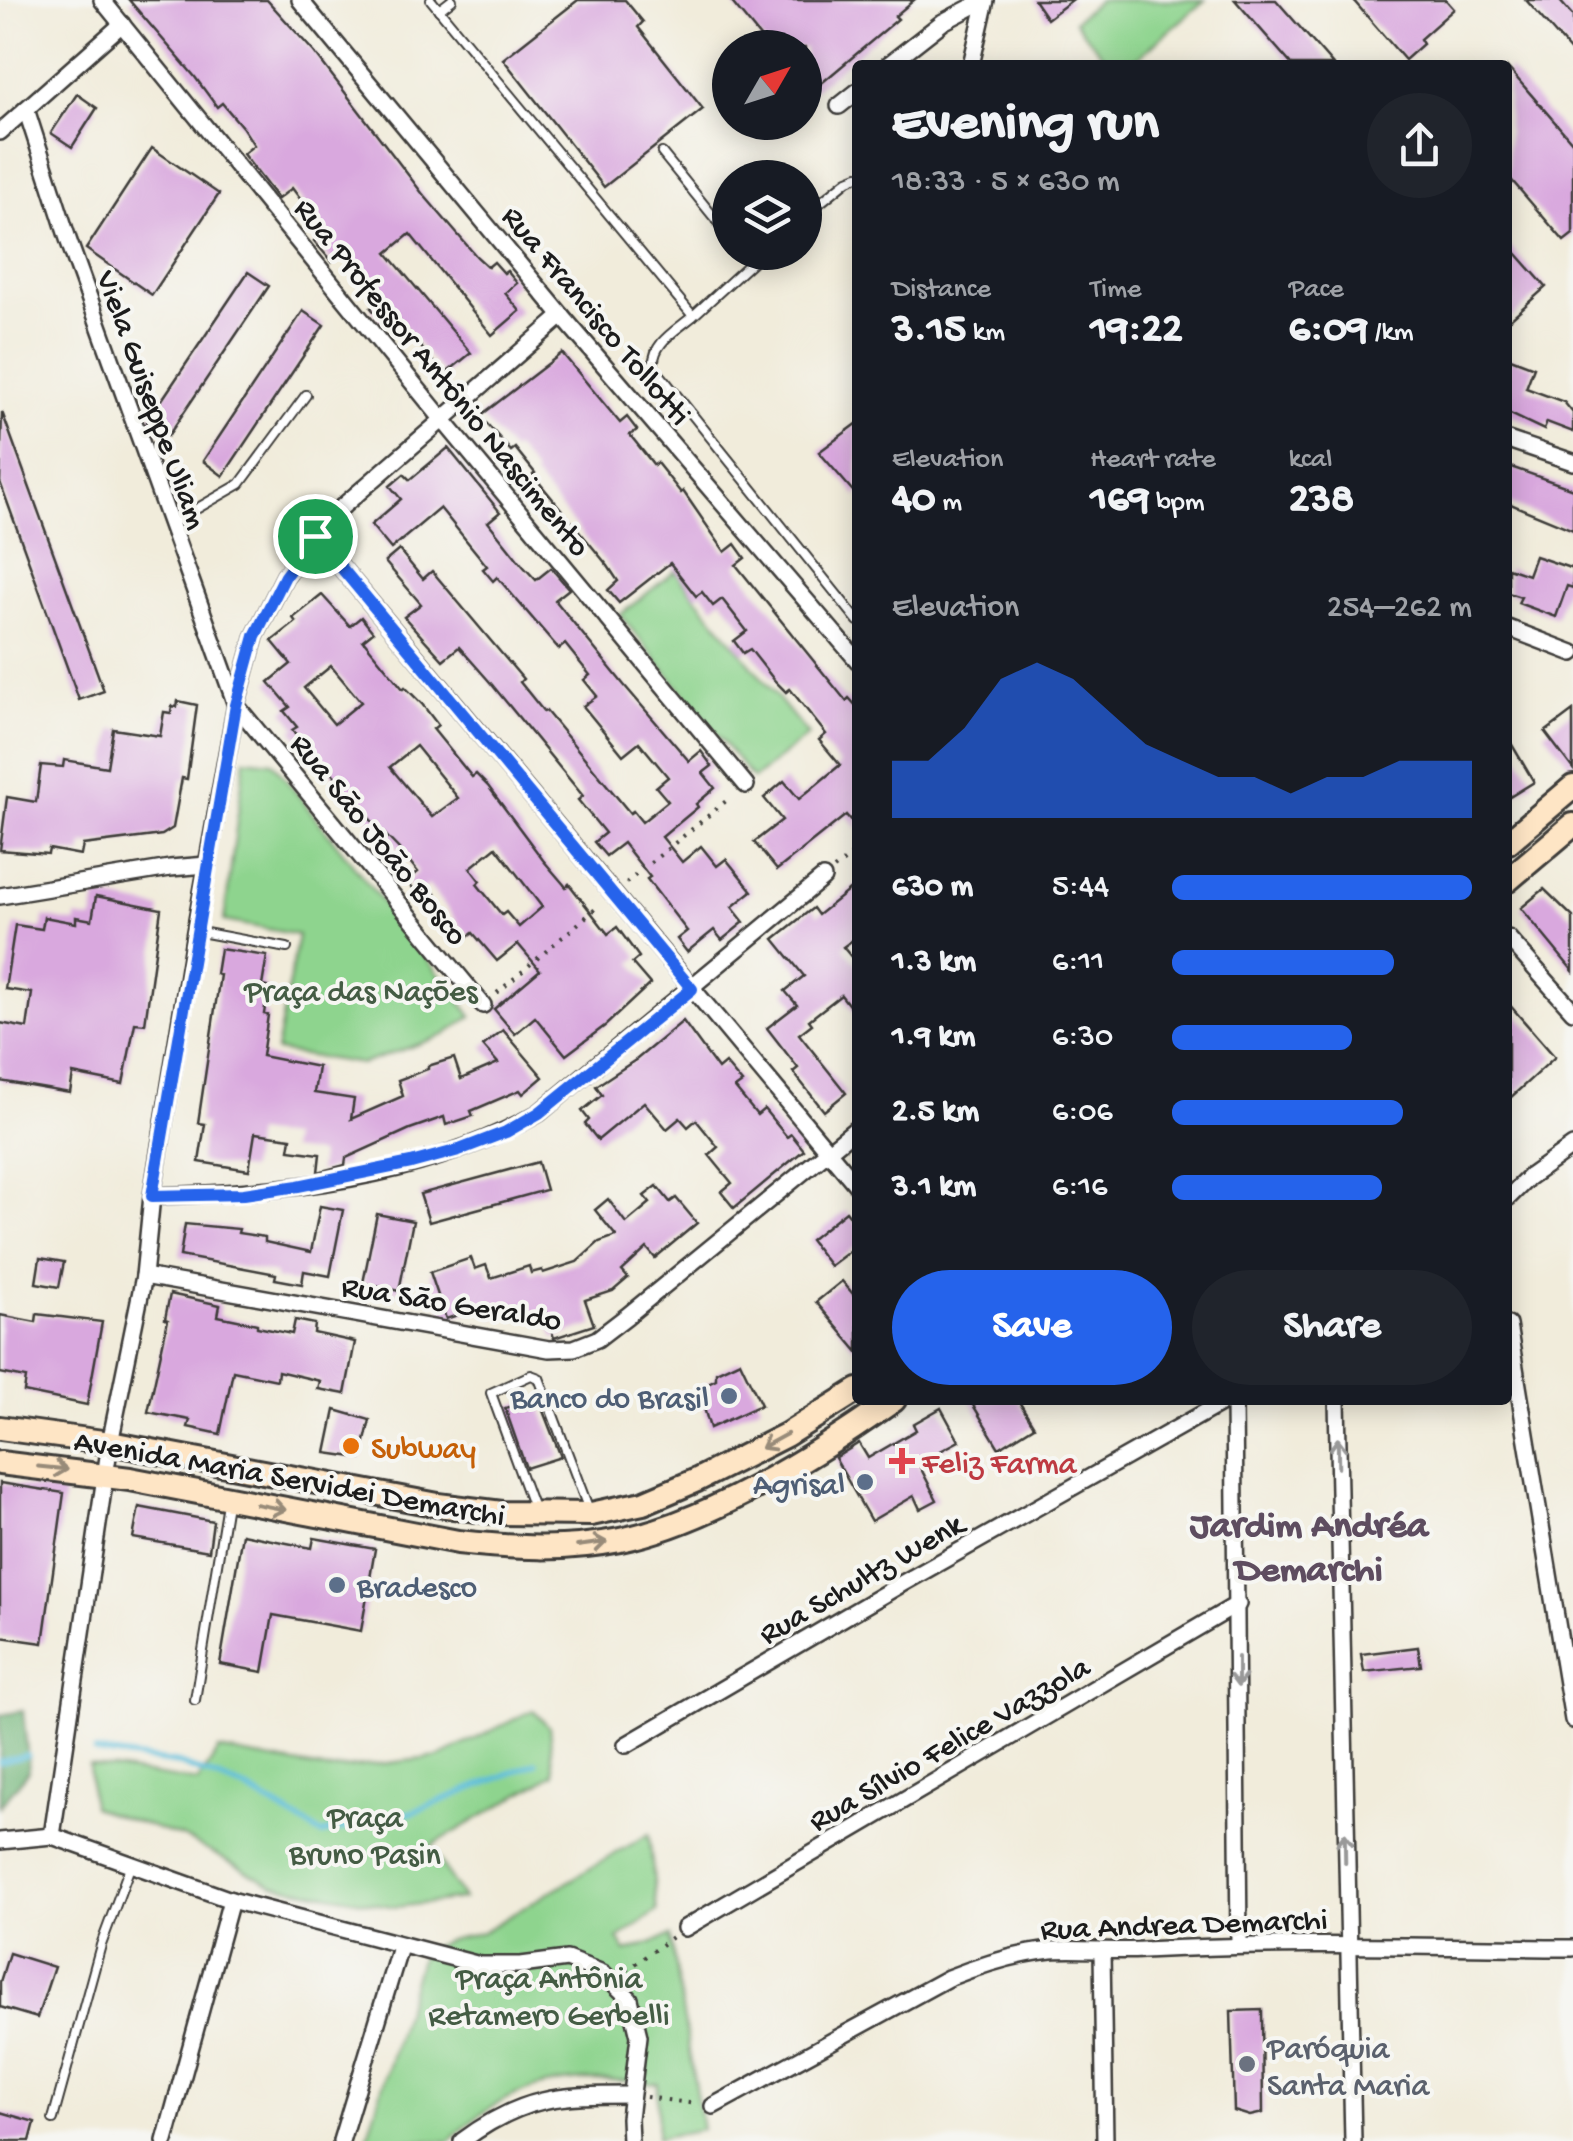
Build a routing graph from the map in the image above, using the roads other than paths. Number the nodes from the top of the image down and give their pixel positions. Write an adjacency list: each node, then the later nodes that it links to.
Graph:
1 (102, 0): 7 (street, Rua Professor Antônio Nascimento)
2 (300, 0): 19 (street, Rua Francisco Tollotti)
3 (431, 0): 6 (lane)
4 (452, 0): 6 (lane)
5 (986, 0): 8 (street); 9 (street)
6 (440, 10): 20 (lane)
7 (122, 24): 12 (street); 22 (street, Rua Professor Antônio Nascimento)
8 (894, 60)
9 (972, 60)
10 (852, 95): 11 (street)
11 (838, 106)
12 (26, 109): 13 (street); 25 (street, Viela Guiseppe Uliam)
13 (0, 132)
14 (662, 153): 17 (lane)
15 (852, 179): 16 (lane)
16 (822, 202)
17 (712, 215)
18 (743, 270): 20 (lane)
19 (562, 316): 22 (street); 30 (street, Rua Francisco Tollotti)
20 (693, 316): 27 (lane)
21 (306, 395): 25 (lane)
22 (442, 420): 26 (street); 32 (street, Rua Professor Antônio Nascimento)
23 (1512, 441): 24 (street)
24 (1573, 462)
25 (170, 524): 31 (street, Viela Guiseppe Uliam)
26 (315, 536): 31 (street); 45 (street)
27 (852, 614)
28 (1512, 630): 29 (street)
29 (1573, 653)
30 (852, 654)
31 (236, 705): 38 (street); 46 (street, Rua São João Bosco)
32 (746, 784)
33 (1573, 787): 35 (main road)
34 (1570, 834): 37 (main road)
35 (1512, 840)
36 (1512, 844): 37 (street)
37 (1539, 854): 39 (main road)
38 (207, 865): 41 (street); 42 (street)
39 (1512, 877)
40 (823, 878): 45 (street)
41 (0, 896)
42 (195, 932): 44 (lane); 53 (street)
43 (1512, 942): 47 (street)
44 (287, 948)
45 (692, 989): 50 (street); 53 (street)
46 (483, 1005)
47 (1573, 1011)
48 (852, 1132): 50 (street, Rua São Geraldo)
49 (1573, 1146): 52 (street)
50 (828, 1151): 51 (street); 54 (street, Rua São Geraldo)
51 (852, 1180)
52 (1512, 1194)
53 (152, 1196): 54 (street)
54 (144, 1276): 62 (street)
55 (1512, 1349): 70 (street)
56 (852, 1394): 67 (main road, Avenida Maria Servidei Demarchi, one-way to 67)
57 (887, 1405): 65 (main road, Avenida Maria Servidei Demarchi, one-way to 57)
58 (1221, 1405): 71 (street, Rua Schultz Wenk)
59 (1230, 1405): 68 (street)
60 (1337, 1405): 78 (street, one-way to 60)
61 (0, 1428): 62 (main road, Avenida Maria Servidei Demarchi)
62 (110, 1443): 64 (street); 66 (main road, Avenida Maria Servidei Demarchi)
63 (0, 1462): 64 (main road, Avenida Maria Servidei Demarchi, one-way to 64)
64 (106, 1476): 65 (main road, Avenida Maria Servidei Demarchi); 72 (street)
65 (228, 1499): 69 (lane)
66 (535, 1512): 67 (main road, Avenida Maria Servidei Demarchi); 67 (lane)
67 (591, 1514)
68 (1238, 1604): 76 (street, Rua Sílvio Felice Vazzola); 77 (street, one-way to 77)
69 (194, 1700)
70 (1573, 1720)
71 (626, 1745)
72 (52, 1836): 73 (street); 74 (street)
73 (0, 1841)
74 (131, 1864): 75 (street); 84 (lane)
75 (231, 1900): 79 (street); 85 (street)
76 (685, 1928)
77 (1239, 1945): 78 (street, Rua Andrea Demarchi); 81 (street, Rua Andrea Demarchi)
78 (1348, 1945): 80 (street, Rua Andrea Demarchi); 90 (street)
79 (400, 1947): 82 (street); 86 (street)
80 (1573, 1948)
81 (1102, 1952): 83 (street, Rua Andrea Demarchi); 89 (street)
82 (632, 2095): 87 (street); 88 (street)
83 (713, 2106)
84 (53, 2119)
85 (164, 2141)
86 (341, 2141)
87 (462, 2141)
88 (630, 2141)
89 (1105, 2141)
90 (1353, 2141)

